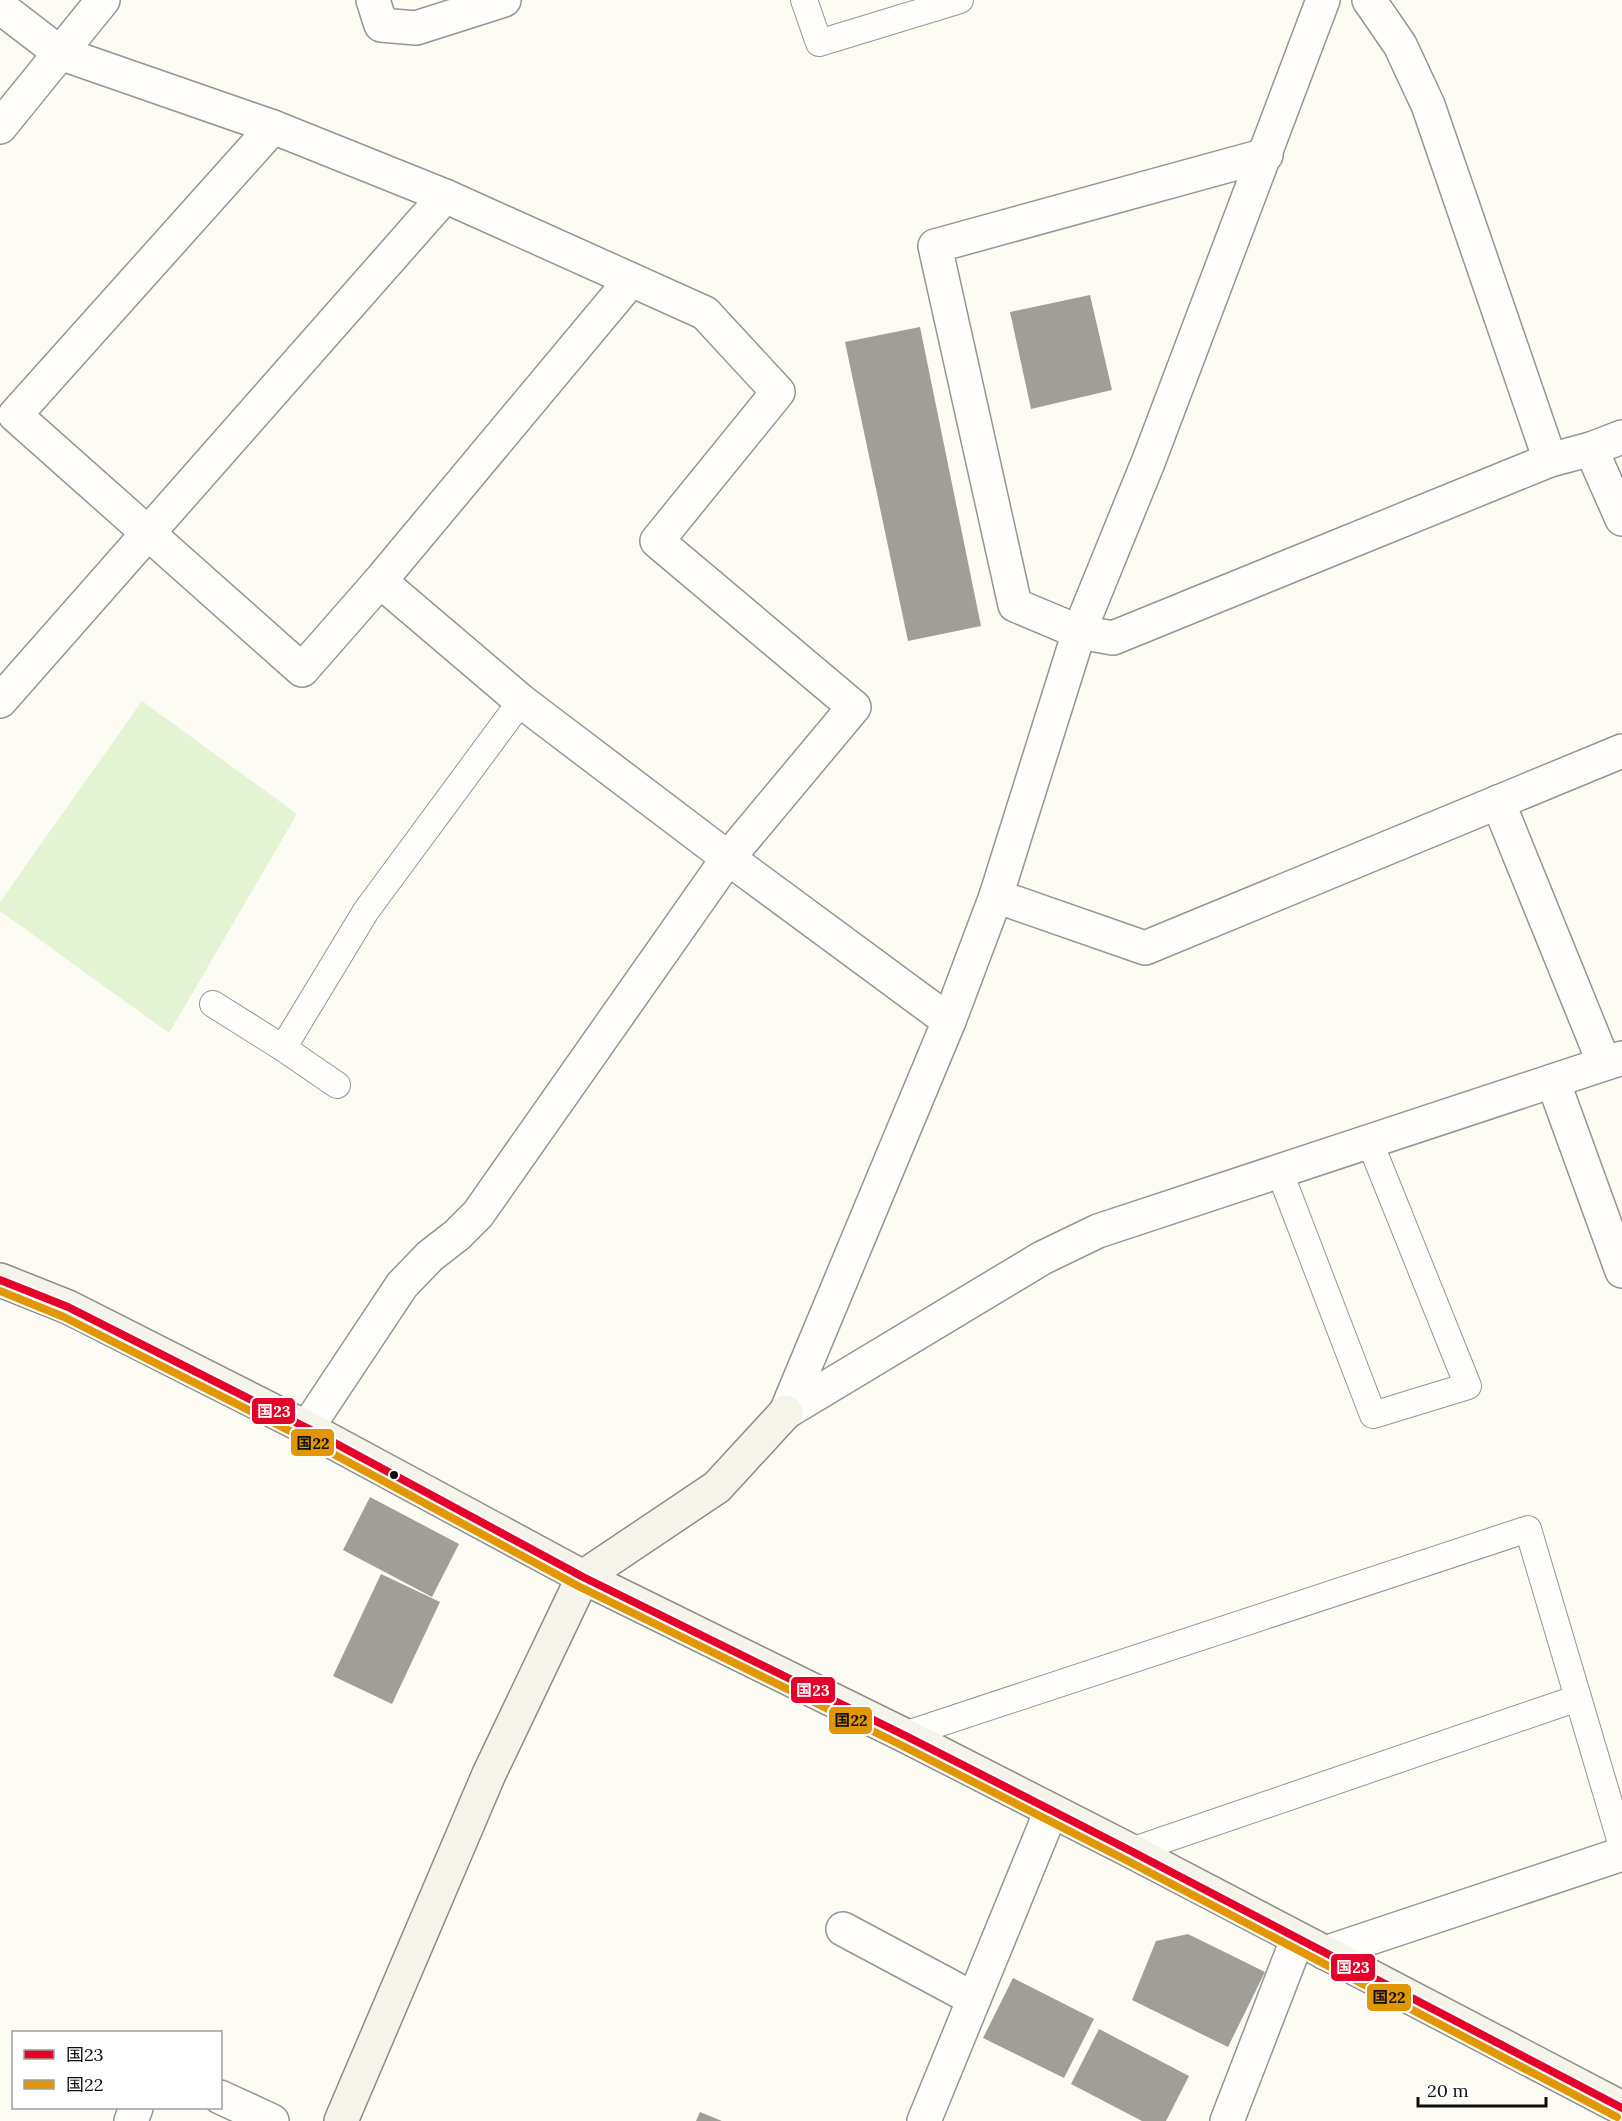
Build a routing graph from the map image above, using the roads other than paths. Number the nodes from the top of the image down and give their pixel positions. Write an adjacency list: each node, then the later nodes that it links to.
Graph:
1 (104, 0): 9 (street)
2 (373, 0): 3 (street)
3 (504, 0)
4 (804, 0): 5 (lane)
5 (960, 0)
6 (1323, 0): 12 (street)
7 (1369, 0): 17 (street)
8 (0, 7): 9 (street)
9 (60, 54): 10 (street); 11 (street)
10 (0, 127)
11 (273, 127): 13 (street); 19 (street)
12 (1266, 155): 21 (street); 21 (street)
13 (445, 196): 14 (street); 19 (street)
14 (631, 280): 20 (street); 26 (street)
15 (1622, 437): 16 (street)
16 (1591, 449): 17 (street); 18 (street)
17 (1550, 460): 21 (street)
18 (1622, 519)
19 (148, 532): 20 (street); 22 (street)
20 (380, 581): 23 (street)
21 (1079, 632): 27 (street)
22 (4, 690)
23 (521, 701): 26 (street); 30 (lane)
24 (1622, 751): 25 (street)
25 (1498, 802): 27 (street); 31 (street)
26 (728, 858): 29 (street); 39 (street)
27 (996, 896): 29 (street)
28 (213, 1004): 30 (lane)
29 (949, 1021): 38 (street)
30 (283, 1048): 33 (lane)
31 (1613, 1060): 32 (street)
32 (1552, 1081): 34 (street); 36 (street)
33 (338, 1085)
34 (1369, 1140): 35 (street); 35 (lane)
35 (1279, 1170): 38 (street)
36 (1622, 1271)
37 (0, 1280): 39 (street)
38 (786, 1412): 40 (street)
39 (307, 1428): 40 (street)
40 (583, 1576): 42 (street); 53 (street)
41 (1578, 1698): 42 (lane); 44 (lane); 45 (lane)
42 (904, 1735): 43 (street)
43 (1051, 1810): 45 (street); 49 (street)
44 (1622, 1846)
45 (1131, 1851): 48 (street)
46 (1622, 1854): 48 (street)
47 (843, 1929): 49 (street)
48 (1311, 1947): 51 (street); 55 (street)
49 (974, 1999): 54 (street)
50 (222, 2098): 52 (street)
51 (1622, 2108)
52 (272, 2121)
53 (341, 2121)
54 (924, 2121)
55 (1227, 2121)

